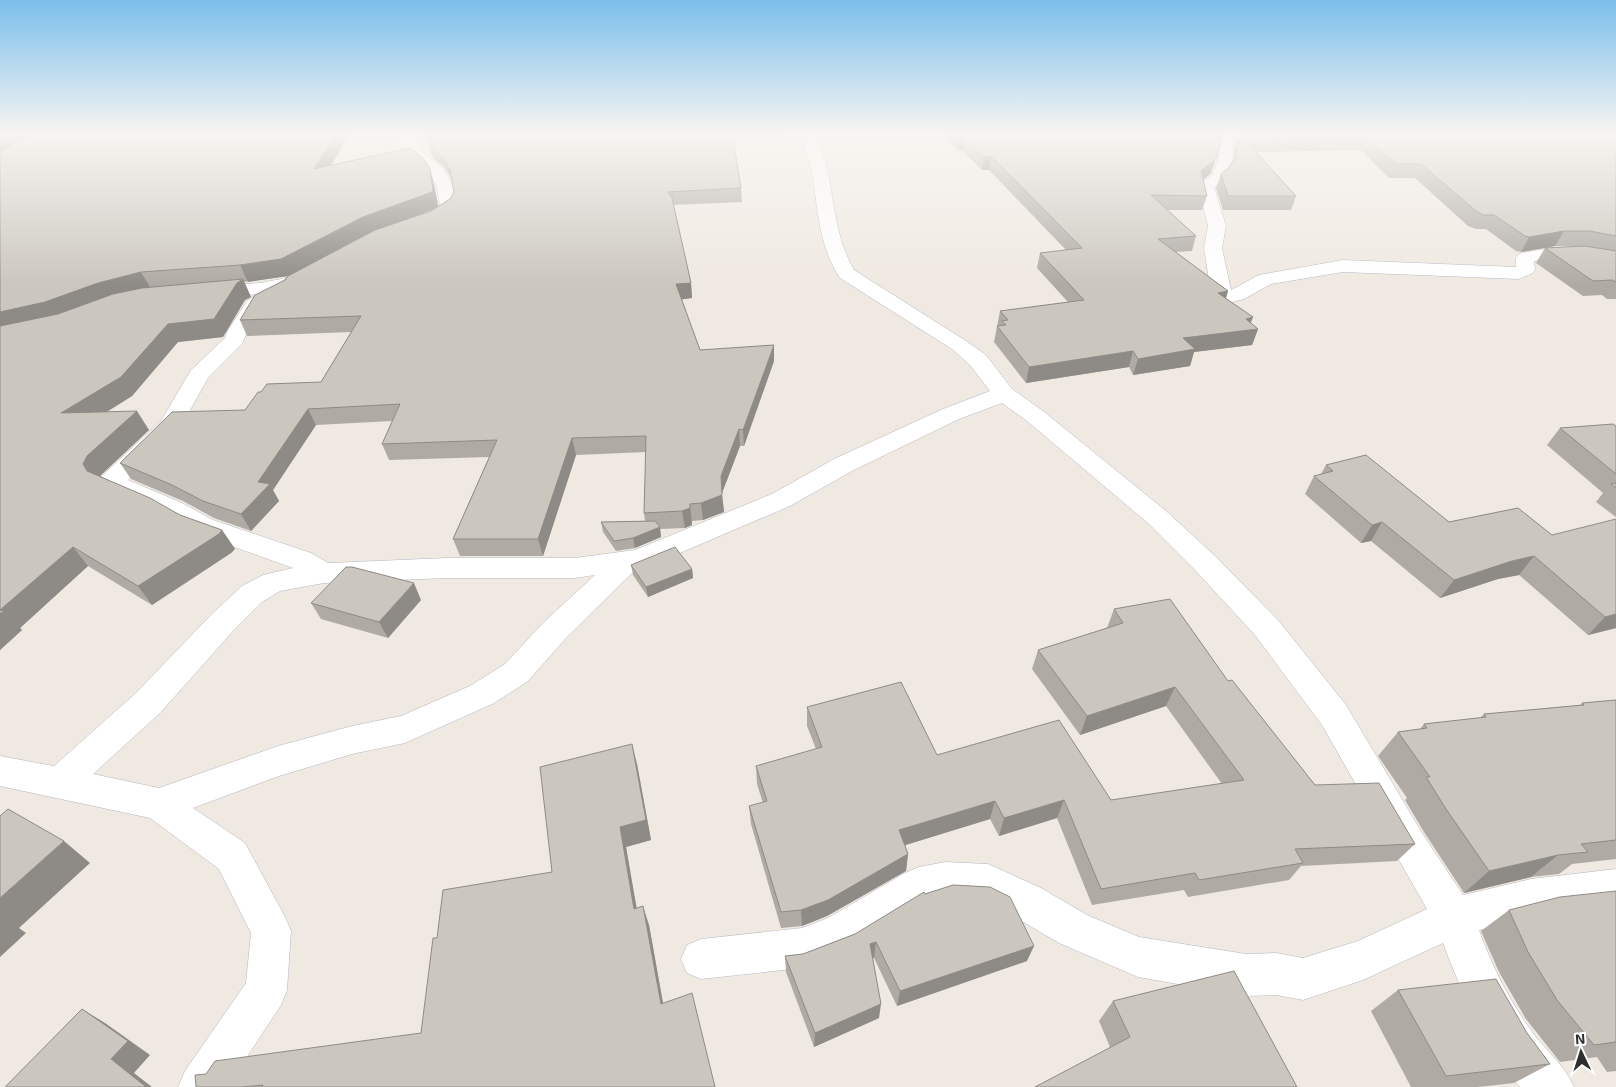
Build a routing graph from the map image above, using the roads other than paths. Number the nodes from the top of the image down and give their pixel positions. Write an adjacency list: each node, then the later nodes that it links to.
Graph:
1 (444, 184): 4 (street)
2 (821, 184): 9 (street)
3 (1209, 184): 5 (street)
4 (407, 227)
5 (1616, 260)
6 (321, 270): 7 (street)
7 (294, 283): 8 (street); 11 (street)
8 (196, 292)
9 (1004, 394): 10 (street); 16 (street)
10 (651, 554): 11 (street); 14 (street)
11 (324, 573): 13 (street)
12 (0, 771): 13 (street)
13 (58, 784): 14 (street)
14 (160, 804): 18 (street)
15 (1616, 888): 16 (street)
16 (1454, 917): 17 (street); 19 (street)
17 (701, 959)
18 (201, 1087)
19 (1550, 1087)

